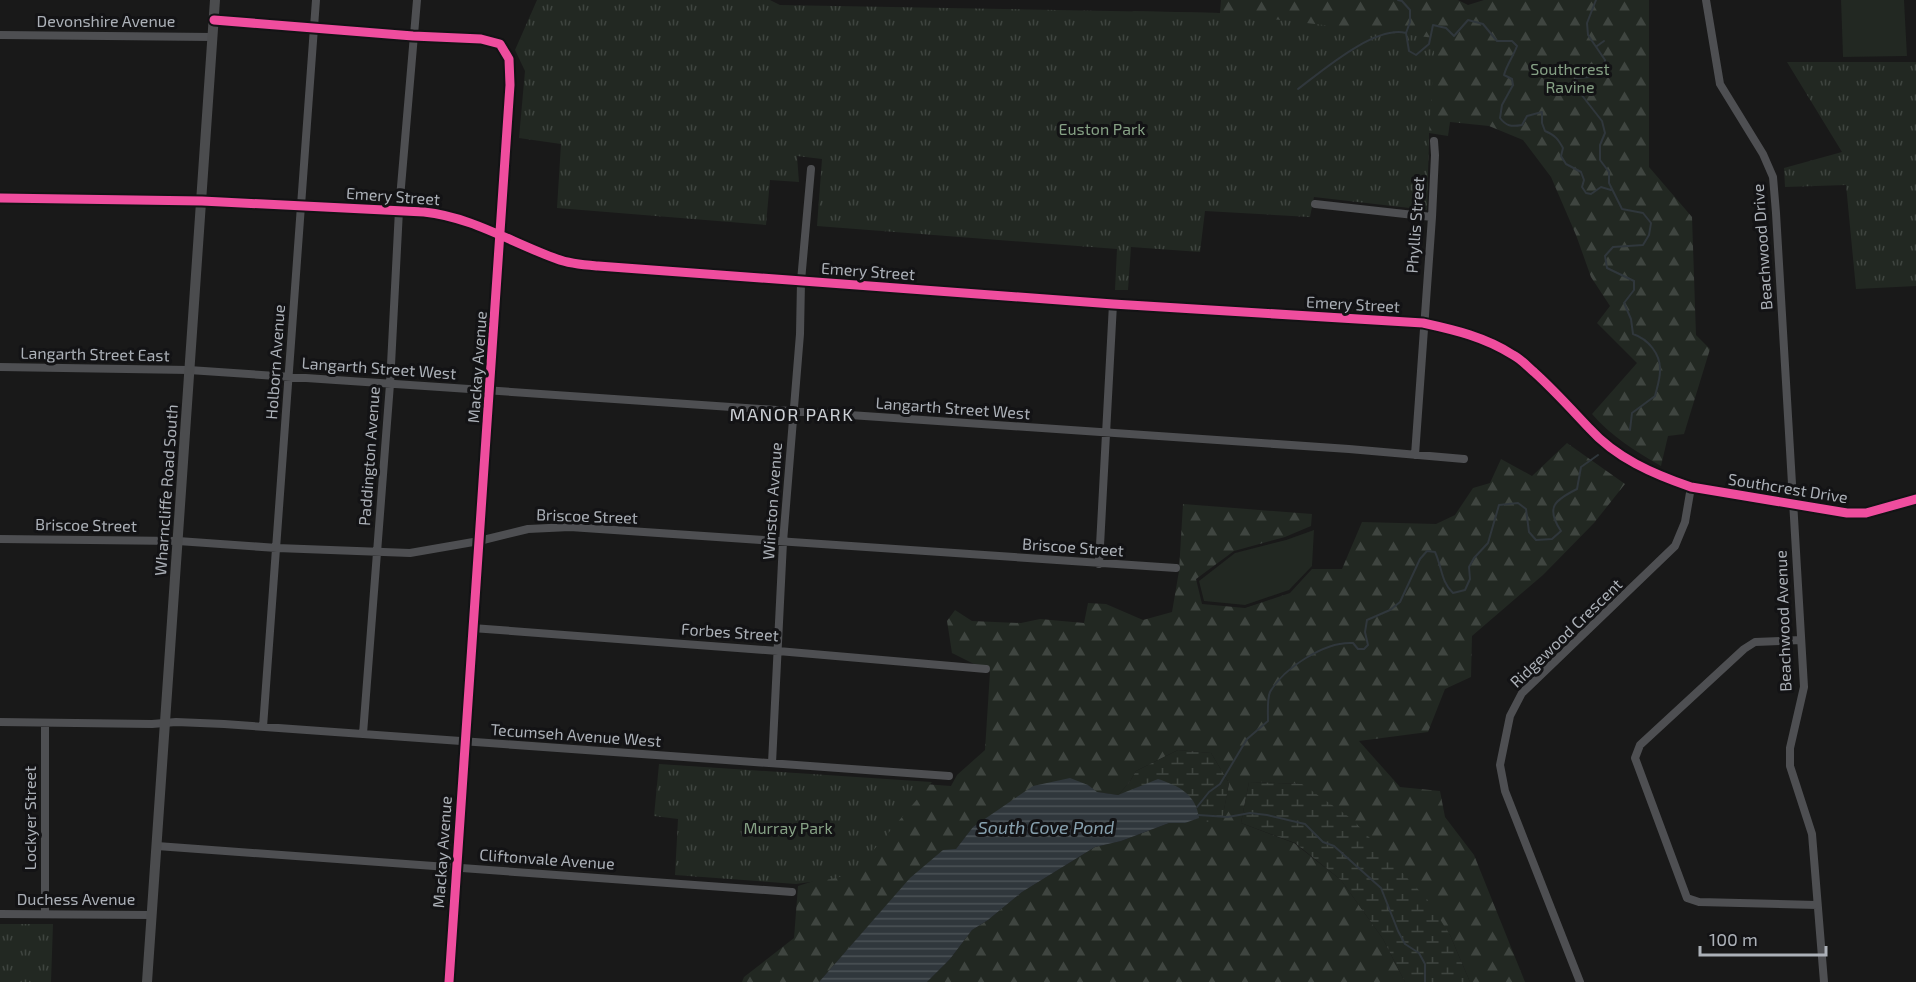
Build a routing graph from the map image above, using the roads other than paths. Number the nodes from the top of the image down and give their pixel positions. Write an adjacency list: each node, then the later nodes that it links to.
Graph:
1 (215, 0): 5 (main road, Wharncliffe Road South)
2 (316, 0): 6 (street, Holborn Avenue)
3 (417, 0): 8 (street, Paddington Avenue)
4 (1706, 0): 33 (street, Beachwood Drive)
5 (214, 21): 6 (street, Mackay Avenue); 9 (main road, Wharncliffe Road South)
6 (314, 28): 8 (street, Mackay Avenue); 15 (street, Holborn Avenue)
7 (0, 35): 9 (street, Devonshire Avenue)
8 (413, 36): 16 (street, Paddington Avenue); 18 (street, Mackay Avenue)
9 (213, 37): 13 (main road, Wharncliffe Road South)
10 (1434, 141): 17 (street, Phyllis Street)
11 (811, 169): 19 (street, Winston Avenue)
12 (0, 198): 13 (street, Emery Street)
13 (202, 201): 15 (street, Emery Street); 23 (main road, Wharncliffe Road South)
14 (1315, 204): 17 (street)
15 (301, 205): 16 (street, Emery Street); 24 (street, Holborn Avenue)
16 (399, 210): 18 (street, Emery Street); 25 (street, Paddington Avenue)
17 (1432, 217): 21 (street, Phyllis Street)
18 (501, 236): 19 (street, Emery Street); 26 (street, Mackay Avenue)
19 (801, 281): 20 (street, Emery Street); 27 (street, Winston Avenue)
20 (1113, 304): 21 (street, Emery Street); 28 (street)
21 (1423, 323): 29 (street, Phyllis Street); 31 (street, Emery Street)
22 (0, 367): 23 (street, Langarth Street East)
23 (189, 370): 24 (street, Langarth Street West); 35 (main road, Wharncliffe Road South)
24 (289, 377): 25 (street, Langarth Street West); 38 (street, Holborn Avenue)
25 (390, 384): 26 (street, Langarth Street West); 39 (street, Paddington Avenue)
26 (491, 391): 27 (street, Langarth Street West); 36 (street, Mackay Avenue)
27 (794, 412): 28 (street, Langarth Street West); 37 (street, Winston Avenue)
28 (1108, 433): 29 (street, Langarth Street West); 40 (street)
29 (1415, 455): 30 (street, Langarth Street West)
30 (1464, 459)
31 (1691, 487): 33 (street, Southcrest Drive); 63 (street, Ridgewood Crescent)
32 (1916, 499): 33 (street, Southcrest Drive)
33 (1794, 506): 43 (street, Beachwood Avenue)
34 (0, 539): 35 (street, Briscoe Street)
35 (178, 541): 38 (street, Briscoe Street); 48 (main road, Wharncliffe Road South)
36 (479, 541): 37 (street, Briscoe Street); 39 (street, Briscoe Street); 42 (street, Mackay Avenue)
37 (783, 542): 40 (street, Briscoe Street); 44 (street, Winston Avenue)
38 (277, 548): 39 (street, Briscoe Street); 49 (street, Holborn Avenue)
39 (377, 552): 50 (street, Paddington Avenue)
40 (1099, 564): 41 (street, Briscoe Street)
41 (1176, 568)
42 (472, 628): 44 (street, Forbes Street); 51 (street, Mackay Avenue)
43 (1801, 640): 57 (street, Beachwood Avenue); 57 (street)
44 (778, 651): 45 (street, Forbes Street); 52 (street, Winston Avenue)
45 (986, 669)
46 (0, 722): 47 (street, Tecumseh Avenue West)
47 (45, 723): 48 (street, Tecumseh Avenue West); 59 (street, Lockyer Street)
48 (165, 723): 49 (street, Tecumseh Avenue West); 54 (main road, Wharncliffe Road South)
49 (263, 727): 50 (street, Tecumseh Avenue West)
50 (363, 734): 51 (street, Tecumseh Avenue West)
51 (464, 742): 52 (street, Tecumseh Avenue West); 55 (street, Mackay Avenue)
52 (772, 763): 53 (street, Tecumseh Avenue West)
53 (949, 776)
54 (156, 846): 55 (street, Cliftonvale Avenue); 60 (main road, Wharncliffe Road South)
55 (457, 868): 56 (street, Cliftonvale Avenue); 62 (street, Mackay Avenue)
56 (792, 892)
57 (1817, 905): 64 (street, Beachwood Avenue)
58 (0, 914): 59 (street, Duchess Avenue)
59 (45, 914): 60 (street, Duchess Avenue)
60 (152, 915): 61 (main road, Wharncliffe Road South)
61 (147, 982)
62 (449, 982)
63 (1580, 982)
64 (1824, 982)

